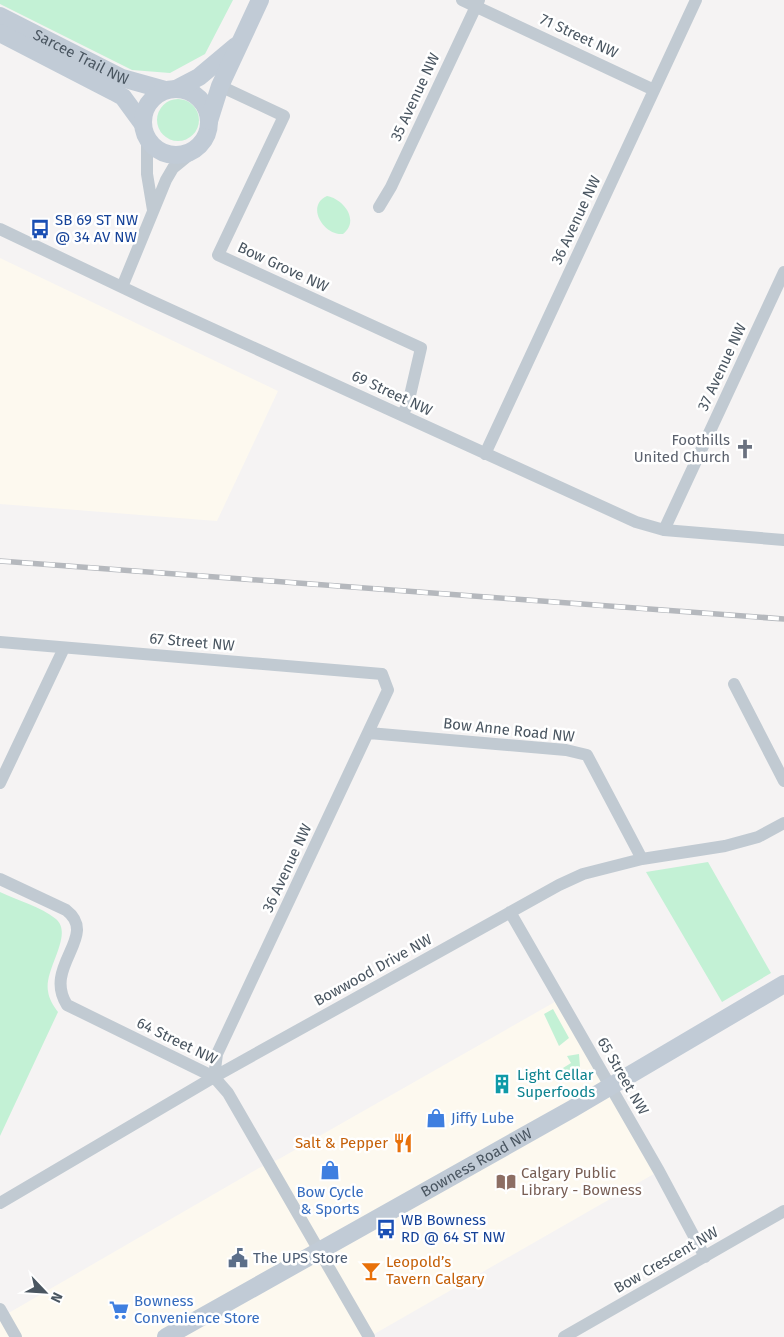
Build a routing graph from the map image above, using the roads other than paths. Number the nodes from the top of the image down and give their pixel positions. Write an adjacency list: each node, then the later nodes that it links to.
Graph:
1 (260, 0): 7 (street)
2 (462, 0): 4 (street, 71 Street NW)
3 (696, 0): 10 (street, 36 Avenue NW)
4 (477, 3): 10 (street, 71 Street NW); 14 (street, 35 Avenue NW)
5 (0, 16): 9 (street, Sarcee Trail NW)
6 (0, 33): 12 (street, Sarcee Trail NW)
7 (240, 43): 8 (street); 9 (street)
8 (220, 86): 11 (street); 19 (street, Bow Grove NW)
9 (170, 90): 11 (street); 12 (street)
10 (654, 90): 20 (street, 36 Avenue NW)
11 (209, 123): 13 (street)
12 (143, 128): 13 (street); 15 (street)
13 (196, 150): 15 (street)
14 (379, 207)
15 (153, 210): 18 (street)
16 (0, 229): 18 (street, 69 Street NW)
17 (784, 272): 21 (street, 37 Avenue NW)
18 (122, 287): 19 (street, 69 Street NW)
19 (402, 415): 20 (street, 69 Street NW)
20 (485, 454): 21 (street, 69 Street NW)
21 (664, 530): 22 (street, 69 Street NW)
22 (784, 540)
23 (0, 642): 24 (street, 67 Street NW)
24 (64, 648): 25 (street, 67 Street NW); 29 (street)
25 (382, 674): 27 (street, 36 Avenue NW)
26 (734, 684): 28 (street)
27 (369, 734): 31 (street, Bow Anne Road NW); 35 (street, 36 Avenue NW)
28 (784, 781)
29 (0, 783)
30 (784, 823): 31 (street, Bowwood Drive NW)
31 (642, 859): 33 (street, Bowwood Drive NW)
32 (0, 879): 35 (street, 64 Street NW)
33 (510, 912): 35 (street, Bowwood Drive NW); 36 (street, 65 Street NW)
34 (784, 984): 36 (street, Bowness Road NW)
35 (214, 1077): 37 (street, Bowwood Drive NW); 39 (street, 64 Street NW)
36 (610, 1087): 39 (street, Bowness Road NW); 40 (street, 65 Street NW)
37 (0, 1203)
38 (784, 1212): 40 (street, Bow Crescent NW)
39 (318, 1250): 43 (street, Bowness Road NW); 44 (street, 64 Street NW)
40 (705, 1256): 45 (street, Bow Crescent NW)
41 (0, 1309): 42 (street)
42 (16, 1337)
43 (166, 1337)
44 (368, 1337)
45 (564, 1337)

